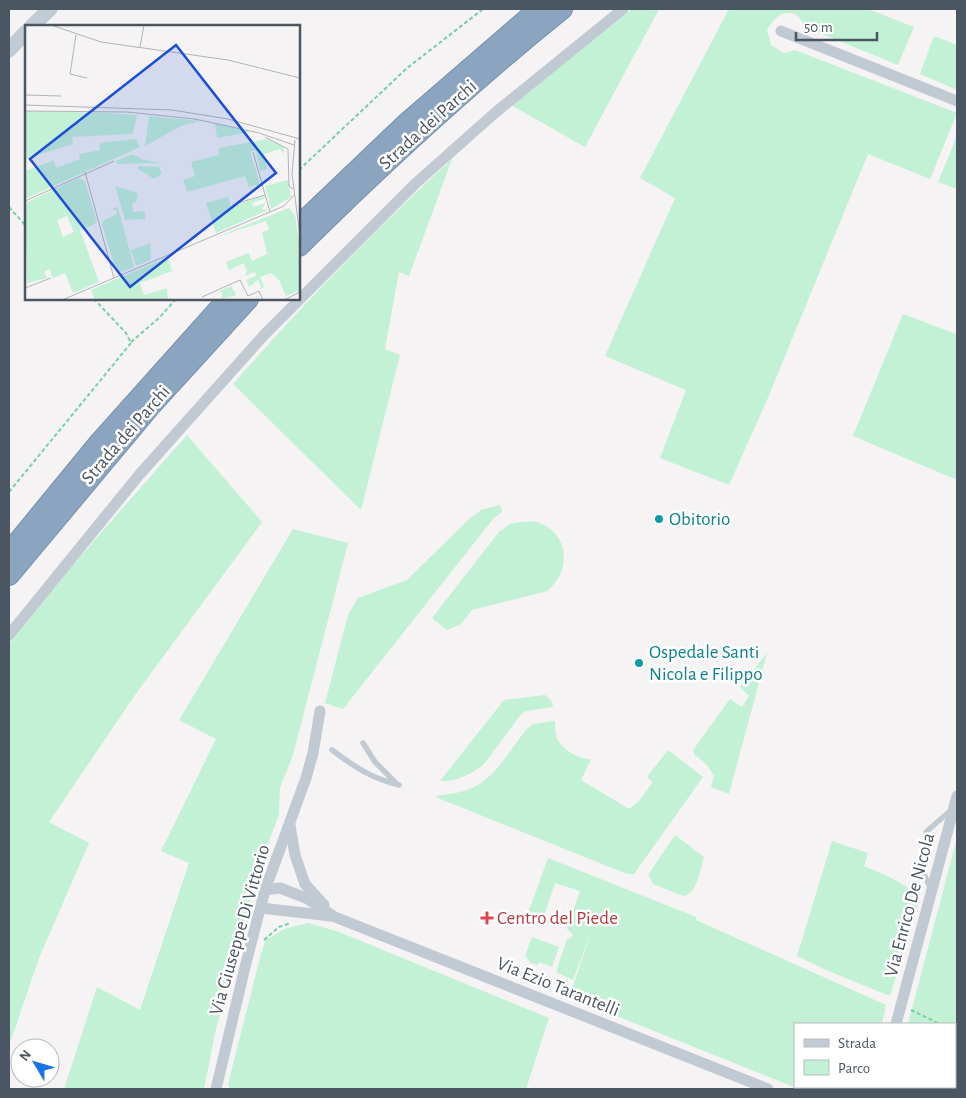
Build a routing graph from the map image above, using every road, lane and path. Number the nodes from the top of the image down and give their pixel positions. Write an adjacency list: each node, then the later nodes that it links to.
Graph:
1 (50, 9): 6 (main road)
2 (483, 9): 11 (path)
3 (539, 9): 14 (highway, Strada dei Parchi)
4 (562, 9): 15 (highway, Strada dei Parchi)
5 (623, 9): 16 (street)
6 (33, 25)
7 (781, 30): 10 (street)
8 (25, 33): 9 (main road)
9 (9, 50)
10 (957, 101)
11 (300, 169)
12 (9, 207): 13 (path)
13 (25, 225)
14 (300, 225)
15 (300, 245)
16 (300, 299)
17 (95, 300): 22 (path)
18 (175, 300): 22 (path)
19 (227, 300): 24 (highway, Strada dei Parchi)
20 (247, 300): 25 (highway, Strada dei Parchi)
21 (299, 300): 26 (street)
22 (131, 343): 23 (path)
23 (9, 492)
24 (9, 553)
25 (9, 575)
26 (9, 635)
27 (320, 711): 32 (street, Via Giuseppe Di Vittorio)
28 (363, 743): 29 (lane)
29 (332, 750)
30 (957, 796): 31 (street, Via Enrico De Nicola)
31 (954, 808): 33 (lane); 36 (street, Via Enrico De Nicola)
32 (289, 824): 35 (street, Via Giuseppe Di Vittorio); 38 (street)
33 (926, 832)
34 (918, 862): 36 (lane)
35 (266, 890): 37 (street, Via Giuseppe Di Vittorio); 38 (street)
36 (932, 891): 41 (street, Via Enrico De Nicola)
37 (261, 908): 38 (street); 44 (street, Via Giuseppe Di Vittorio)
38 (335, 917): 45 (street, Via Ezio Tarantelli)
39 (297, 922): 40 (path)
40 (263, 944)
41 (901, 1006): 42 (street, Via Enrico De Nicola); 43 (path)
42 (896, 1023)
43 (938, 1023)
44 (216, 1089)
45 (768, 1089)

